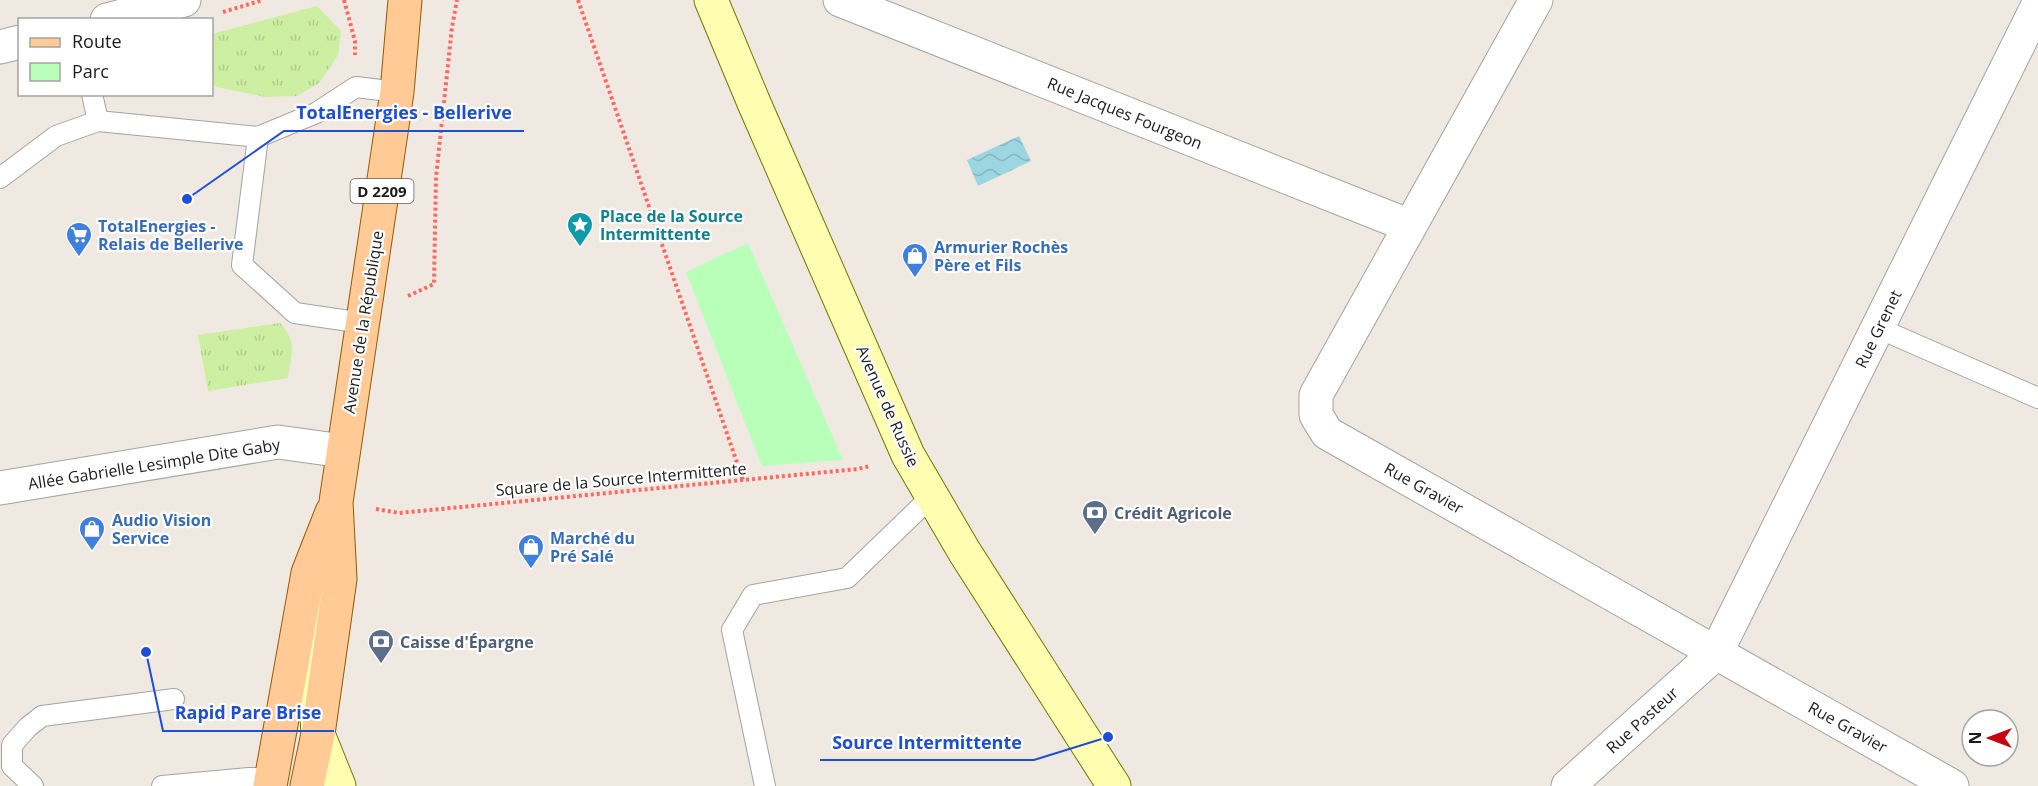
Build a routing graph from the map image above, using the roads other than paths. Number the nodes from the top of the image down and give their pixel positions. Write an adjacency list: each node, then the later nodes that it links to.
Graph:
1 (184, 0): 7 (street)
2 (405, 0): 10 (main road, Avenue de la République / D 2209)
3 (711, 0): 21 (street, Avenue de Russie)
4 (840, 0): 15 (street, Rue Jacques Fourgeon)
5 (1536, 0): 15 (street, Rue Gravier)
6 (2038, 5): 17 (street, Rue Grenet)
7 (115, 18)
8 (18, 42): 9 (street)
9 (0, 47)
10 (397, 92): 13 (lane); 16 (main road, Avenue de la République / D 2209)
11 (92, 96): 12 (lane)
12 (98, 121): 13 (lane); 14 (lane)
13 (258, 137): 16 (lane)
14 (0, 178)
15 (1410, 226): 24 (street, Rue Gravier)
16 (363, 323): 19 (main road, Avenue de la République / D 2209)
17 (1878, 328): 18 (lane); 24 (street, Rue Grenet)
18 (2038, 398)
19 (343, 451): 20 (street, Allée Gabrielle Lesimple Dite Gaby); 22 (main road, Avenue de la République / D 2209)
20 (0, 488)
21 (931, 497): 28 (street, Avenue de Russie); 33 (lane)
22 (336, 502): 23 (main road, D 2209); 26 (main road, D 2209)
23 (308, 573): 26 (street); 27 (main road, D 2209)
24 (1716, 653): 34 (street, Rue Pasteur); 35 (street, Rue Gravier)
25 (174, 699): 29 (lane)
26 (318, 734): 31 (main road, D 2209); 32 (street)
27 (271, 782): 30 (lane)
28 (1107, 783)
29 (33, 786)
30 (162, 786)
31 (307, 786)
32 (339, 786)
33 (765, 786)
34 (1568, 786)
35 (1952, 786)

